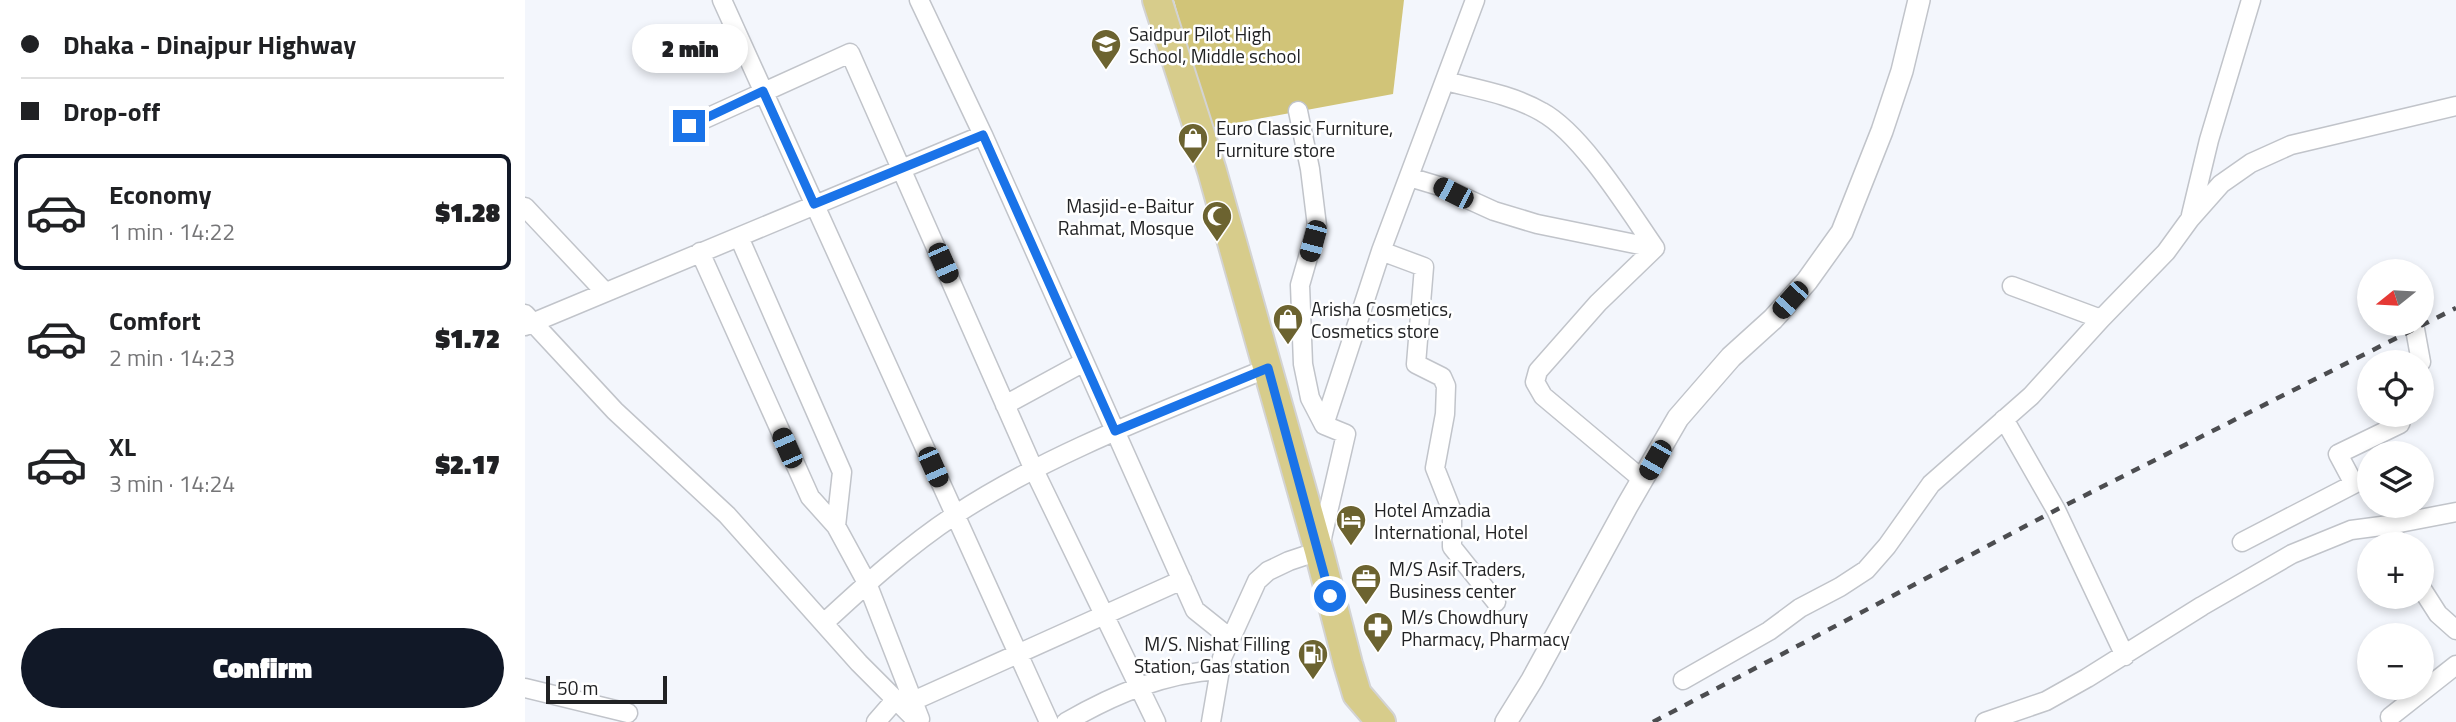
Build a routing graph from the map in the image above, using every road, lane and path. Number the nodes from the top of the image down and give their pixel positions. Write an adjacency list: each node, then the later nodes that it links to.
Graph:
1 (722, 0): 8 (street)
2 (919, 0): 12 (street)
3 (1157, 0): 27 (highway)
4 (1475, 0): 7 (street)
5 (1919, 0): 34 (street)
6 (2251, 0): 17 (street)
7 (1445, 81): 14 (street); 19 (street)
8 (763, 91): 11 (street); 13 (street); 15 (street)
9 (2456, 106): 17 (street)
10 (1298, 111): 30 (street)
11 (689, 126)
12 (983, 135): 13 (street); 26 (street)
13 (901, 169): 15 (street); 28 (street)
14 (1409, 177): 19 (street); 20 (street)
15 (814, 204): 18 (street); 36 (street)
16 (525, 207): 23 (street)
17 (2190, 219): 24 (street)
18 (739, 237): 21 (street); 38 (street)
19 (1655, 248): 34 (street)
20 (1381, 251): 30 (street); 44 (street)
21 (700, 252): 23 (street); 38 (street)
22 (2012, 286): 24 (street)
23 (605, 292): 25 (street)
24 (2101, 319): 29 (street)
25 (528, 321): 47 (street)
26 (1084, 362): 28 (street); 32 (street)
27 (1268, 368): 32 (street); 41 (highway)
28 (1005, 405): 33 (street)
29 (2004, 419): 51 (street); 54 (street)
30 (1324, 425): 41 (street)
31 (2394, 427): 40 (street)
32 (1115, 431): 33 (street); 42 (street)
33 (1034, 470): 36 (street); 46 (street)
34 (1643, 481): 67 (street)
35 (2456, 512): 37 (street)
36 (955, 515): 43 (street); 50 (street)
37 (2389, 525): 39 (street); 51 (street)
38 (835, 526): 43 (street)
39 (2392, 532)
40 (2242, 542)
41 (1319, 551): 49 (street); 66 (highway)
42 (1182, 580): 46 (street); 49 (street)
43 (867, 583): 47 (street); 57 (street)
44 (1496, 602)
45 (2434, 608): 48 (street)
46 (1104, 615): 50 (street); 55 (street)
47 (824, 624): 57 (street)
48 (2456, 630)
49 (1230, 638): 53 (street)
50 (1018, 654): 57 (street); 62 (street)
51 (2125, 656): 68 (street)
52 (2456, 665): 59 (street)
53 (1220, 670): 55 (street); 65 (street)
54 (1683, 680)
55 (1139, 686): 63 (street); 64 (street)
56 (525, 688): 58 (street)
57 (904, 700): 60 (street); 61 (street)
58 (628, 713)
59 (2390, 716)
60 (876, 722)
61 (919, 722)
62 (1049, 722)
63 (1066, 722)
64 (1156, 722)
65 (1211, 722)
66 (1381, 722)
67 (1506, 722)
68 (1985, 722)

